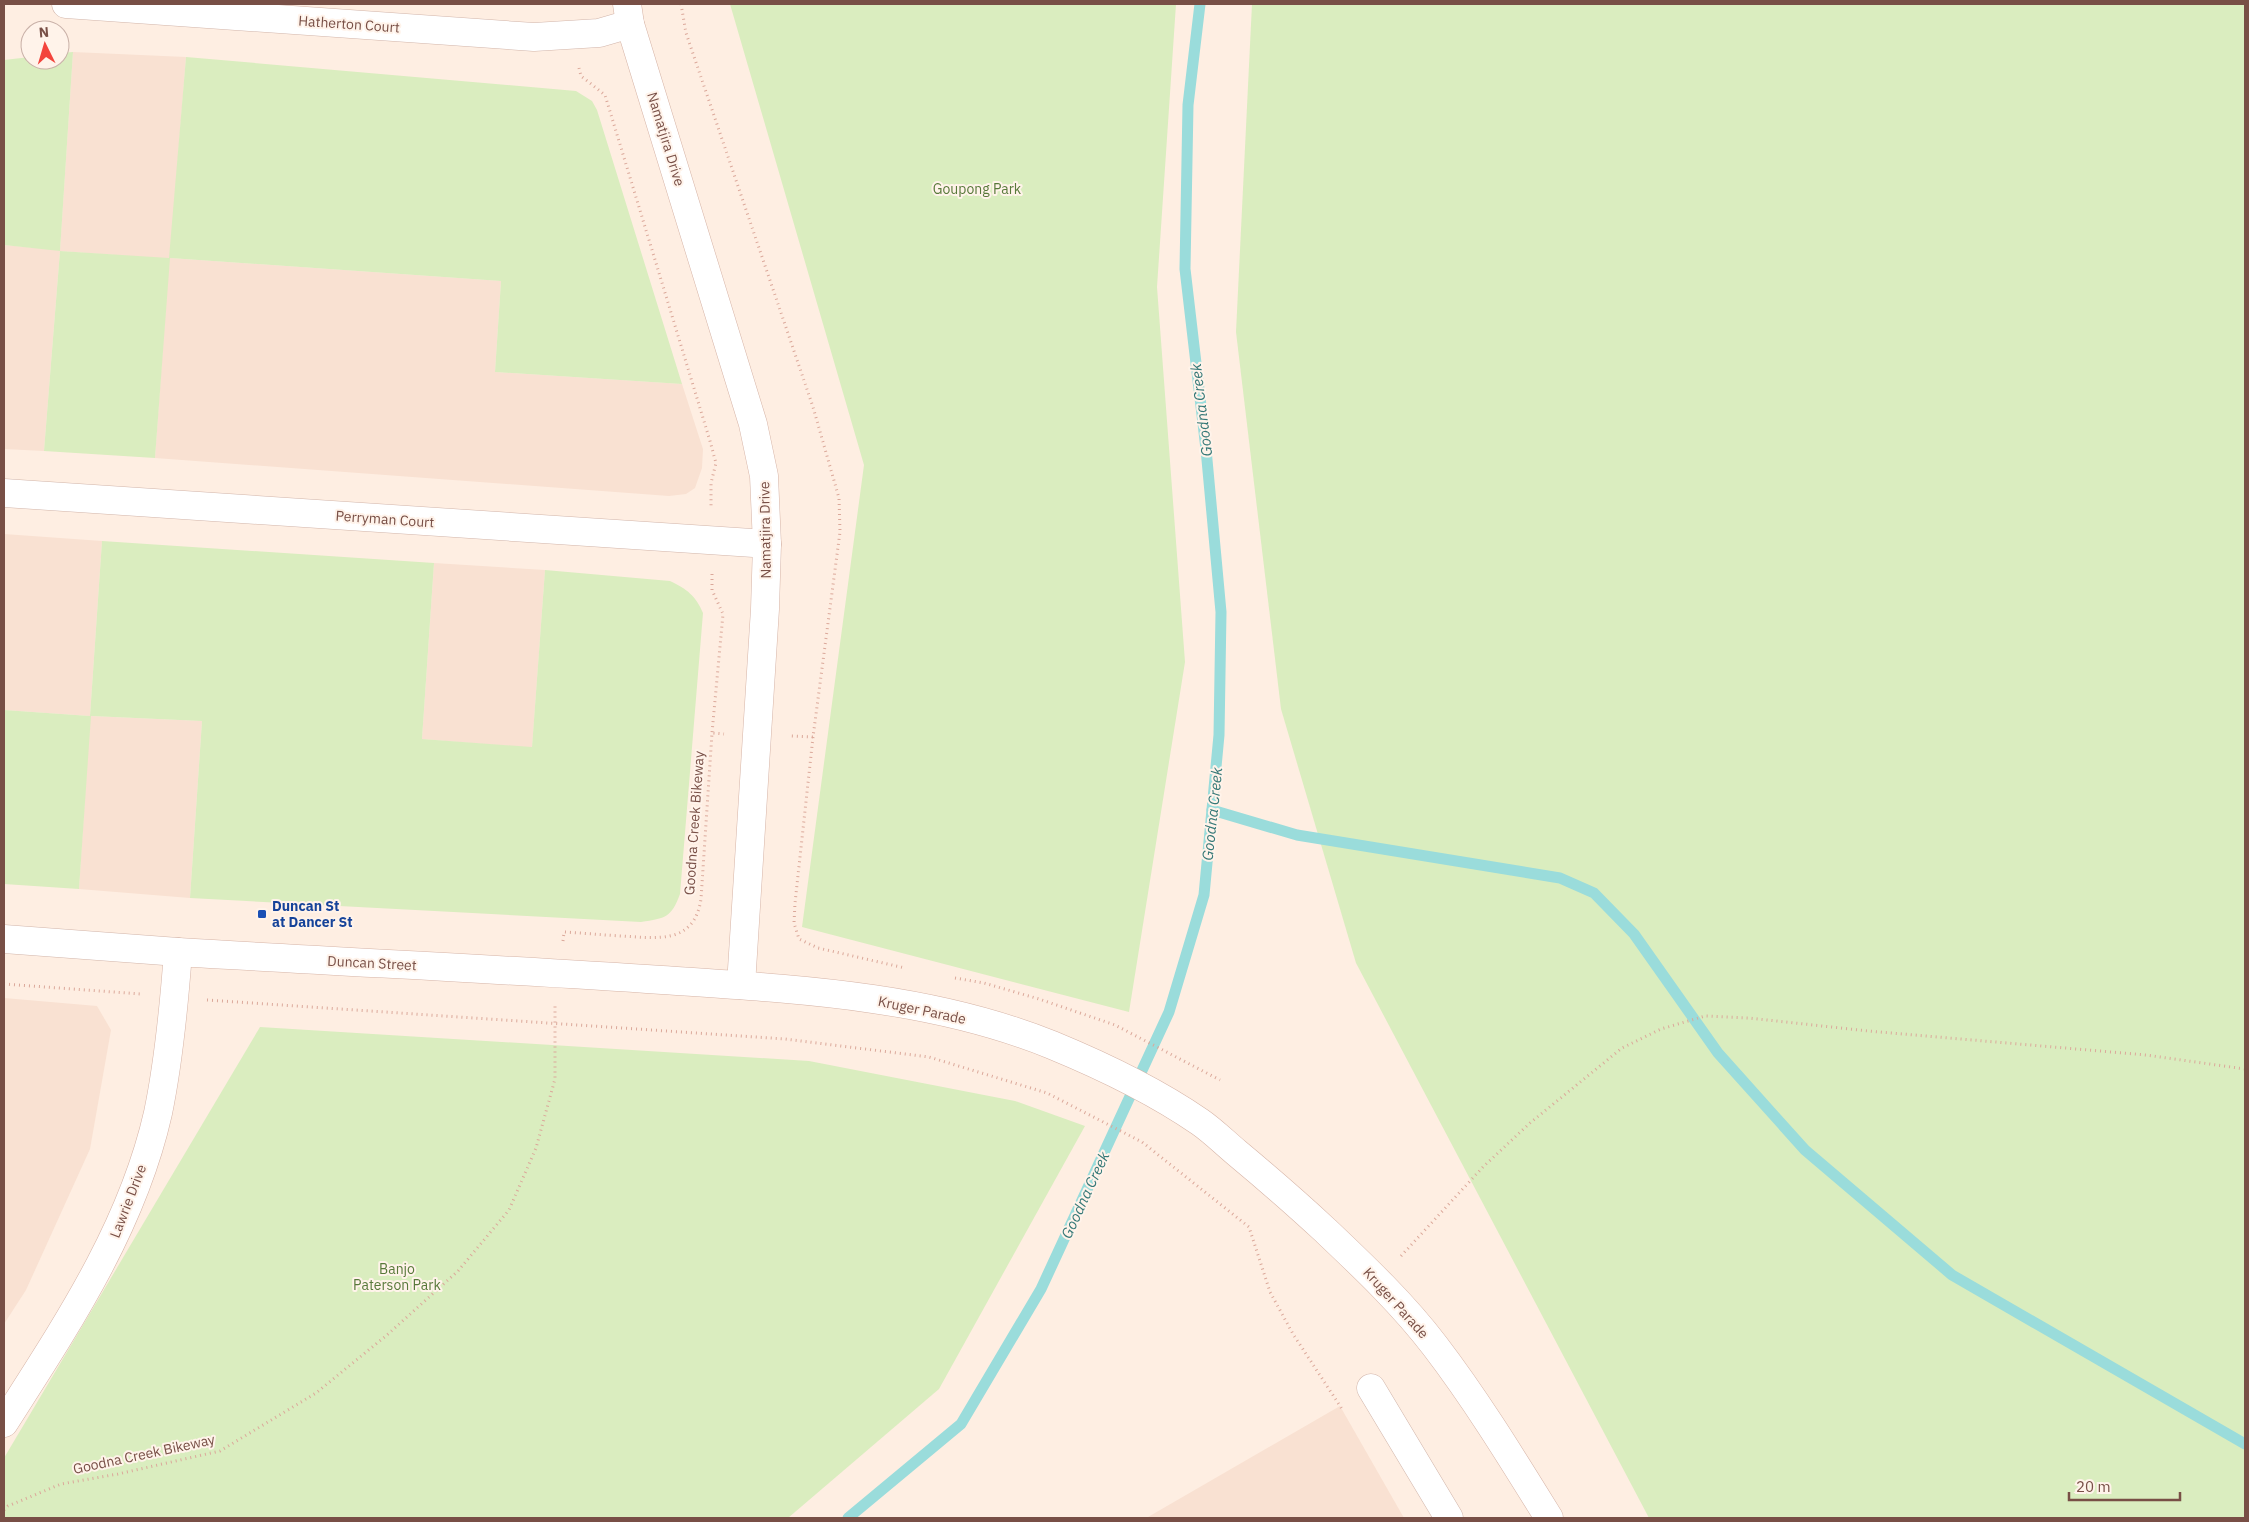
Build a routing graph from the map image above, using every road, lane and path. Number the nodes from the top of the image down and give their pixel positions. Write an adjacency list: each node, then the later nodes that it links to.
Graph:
1 (66, 4): 4 (street, Hatherton Court)
2 (681, 4): 10 (path)
3 (629, 14): 4 (street, Hatherton Court); 7 (street, Namatjira Drive)
4 (574, 35): 6 (path)
5 (4, 492): 6 (street, Perryman Court)
6 (711, 541): 7 (street, Perryman Court); 8 (path)
7 (767, 544): 9 (street, Namatjira Drive)
8 (712, 733): 9 (path, Goodna Creek Bikeway); 14 (path, Goodna Creek Bikeway)
9 (756, 735): 10 (path, Goodna Creek Bikeway); 17 (street, Namatjira Drive)
10 (812, 737): 13 (path)
11 (4, 939): 12 (street, Duncan Street)
12 (178, 952): 14 (street, Duncan Street); 18 (street, Lawrie Drive)
13 (914, 970)
14 (560, 973): 17 (street, Duncan Street); 19 (path, Goodna Creek Bikeway)
15 (950, 977): 21 (path)
16 (4, 984): 18 (path)
17 (741, 985): 22 (street, Kruger Parade)
18 (174, 997): 19 (path); 25 (street, Lawrie Drive)
19 (555, 1024): 24 (path); 26 (path, Goodna Creek Bikeway)
20 (2245, 1069): 22 (path)
21 (1220, 1080)
22 (1377, 1280): 28 (street, Kruger Parade)
23 (1371, 1388): 27 (street)
24 (1342, 1409)
25 (4, 1423)
26 (4, 1510)
27 (1449, 1518)
28 (1550, 1518)

